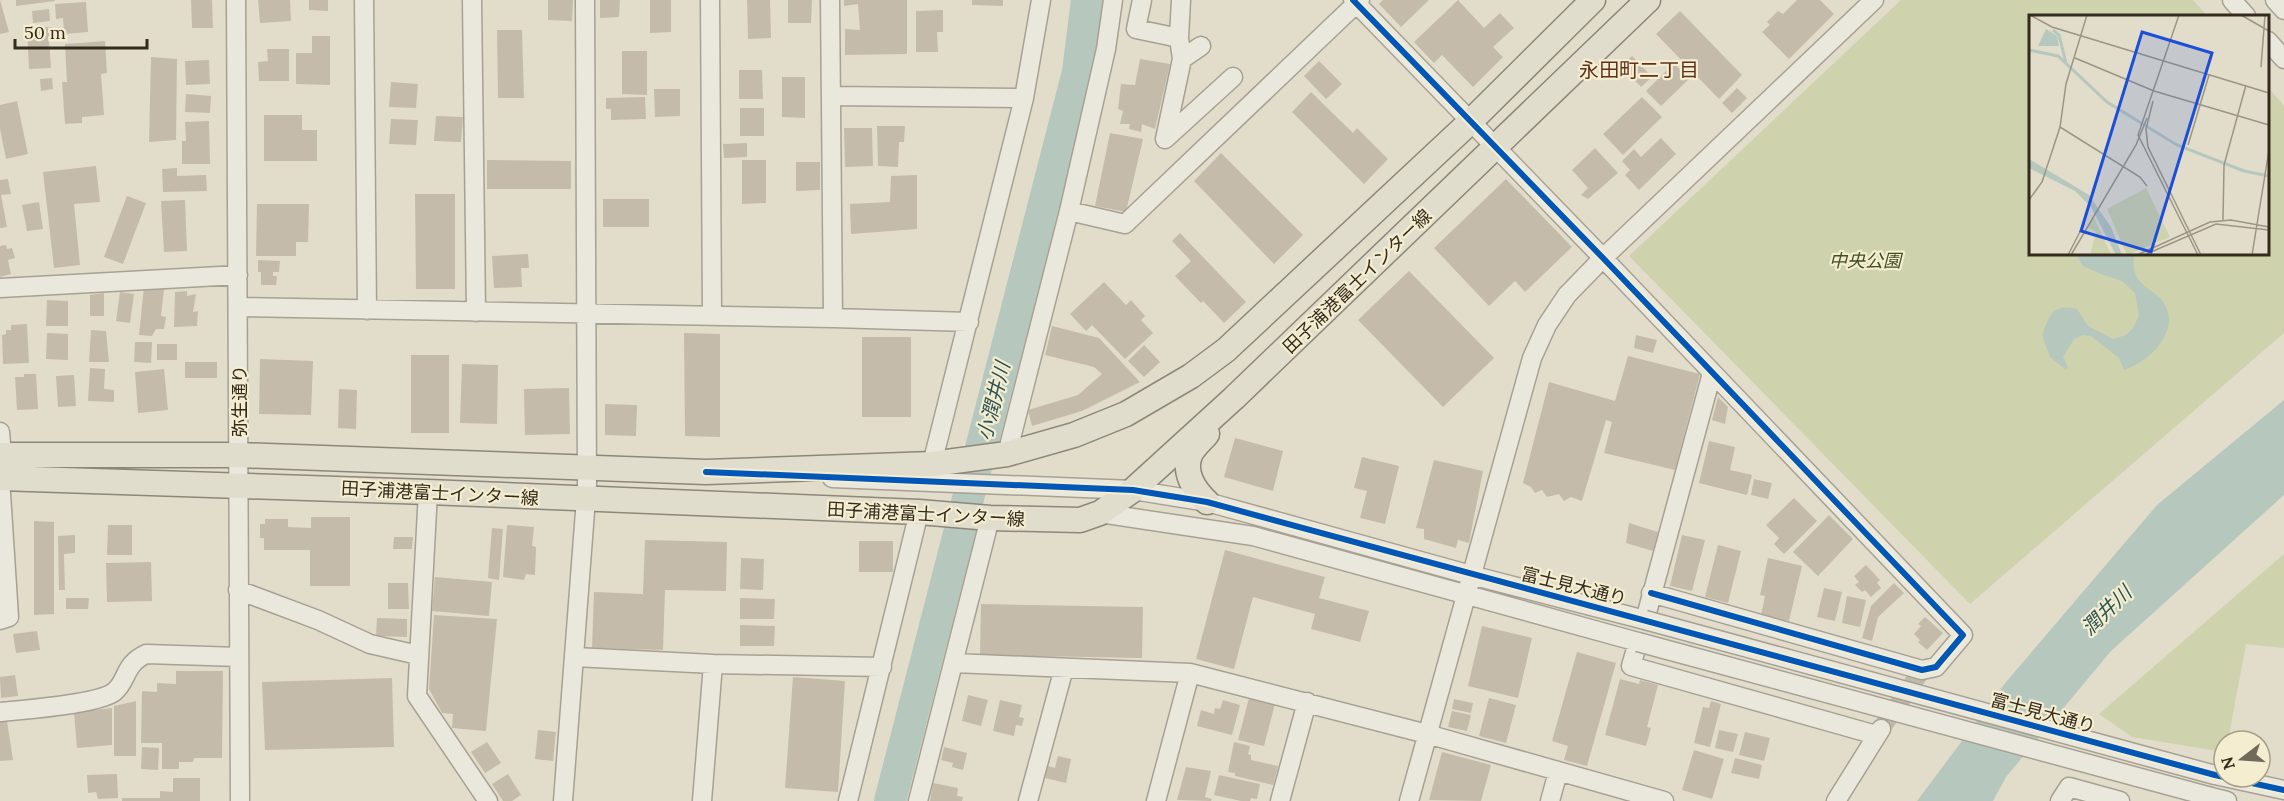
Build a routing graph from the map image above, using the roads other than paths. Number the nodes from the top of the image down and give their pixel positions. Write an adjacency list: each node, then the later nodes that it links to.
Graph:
1 (236, 0): 31 (street, 弥生通り)
2 (364, 0): 34 (street)
3 (472, 0): 35 (street)
4 (585, 0): 36 (street)
5 (710, 0): 37 (street)
6 (830, 0): 25 (street)
7 (1041, 0): 26 (street)
8 (1113, 0): 29 (street)
9 (1142, 0): 19 (street)
10 (1181, 0): 19 (street)
11 (1593, 0): 27 (main road, 田子浦港富士インター線)
12 (1648, 0): 28 (main road, 田子浦港富士インター線)
13 (1874, 0): 30 (street)
14 (2232, 0): 18 (street)
15 (2275, 0): 17 (street)
16 (1357, 1): 27 (street); 29 (street)
17 (2284, 10)
18 (2245, 15)
19 (1179, 38): 22 (street)
20 (2269, 41): 23 (street)
21 (1201, 46): 22 (street)
22 (1182, 59): 24 (street)
23 (2284, 59)
24 (1233, 77)
25 (832, 96): 26 (street); 38 (street)
26 (1024, 98): 39 (street)
27 (1470, 122): 28 (street); 42 (main road, 田子浦港富士インター線)
28 (1496, 147): 30 (street); 41 (main road, 田子浦港富士インター線)
29 (1069, 211): 42 (street)
30 (1604, 258): 40 (street); 56 (street)
31 (238, 275): 32 (street); 33 (street, 弥生通り)
32 (0, 288)
33 (239, 308): 34 (street); 43 (street, 弥生通り)
34 (367, 310): 35 (street)
35 (476, 312): 36 (street)
36 (587, 314): 37 (street); 46 (street)
37 (712, 316): 38 (street)
38 (833, 318): 39 (street)
39 (969, 322): 45 (street)
40 (1712, 373): 58 (street); 58 (street)
41 (1234, 399): 49 (main road, 田子浦港富士インター線); 52 (main road)
42 (1007, 454): 45 (main road, 田子浦港富士インター線)
43 (238, 455): 44 (main road, 田子浦港富士インター線); 46 (main road, 田子浦港富士インター線); 48 (street, 弥生通り)
44 (0, 459): 48 (main road, 田子浦港富士インター線); 60 (street)
45 (932, 464): 47 (main road, 田子浦港富士インター線)
46 (587, 469): 47 (main road, 田子浦港富士インター線); 51 (street)
47 (706, 472): 49 (street, 富士見大通り)
48 (238, 485): 50 (main road, 田子浦港富士インター線); 57 (street, 弥生通り)
49 (1133, 490): 52 (street, 富士見大通り); 54 (main road, 田子浦港富士インター線)
50 (428, 492): 51 (main road, 田子浦港富士インター線); 63 (street)
51 (586, 500): 53 (main road, 田子浦港富士インター線); 65 (street)
52 (1207, 502): 56 (street, 富士見大通り)
53 (919, 512): 55 (main road, 田子浦港富士インター線); 68 (street)
54 (1100, 513): 55 (main road, 田子浦港富士インター線); 59 (street, 富士見大通り)
55 (990, 519): 66 (street)
56 (1471, 575): 59 (street); 61 (street, 富士見大通り)
57 (238, 590): 63 (street); 64 (street, 弥生通り)
58 (1652, 593): 61 (street)
59 (1466, 594): 62 (street, 富士見大通り); 73 (street)
60 (0, 620)
61 (1645, 620): 75 (street, 富士見大通り, bridge)
62 (1638, 642): 76 (street, 富士見大通り, bridge); 89 (street)
63 (418, 655): 78 (street)
64 (239, 657): 72 (street); 77 (street, 弥生通り)
65 (575, 657): 67 (street); 79 (street)
66 (954, 663): 69 (street); 82 (street)
67 (713, 664): 68 (street); 80 (street)
68 (882, 667): 81 (street)
69 (1064, 669): 70 (street); 83 (street)
70 (1190, 673): 71 (street); 84 (street)
71 (1307, 702): 73 (street); 85 (street)
72 (0, 712)
73 (1427, 734): 74 (street); 86 (street)
74 (1558, 772): 87 (street); 88 (street)
75 (2284, 790)
76 (2219, 799)
77 (240, 801)
78 (488, 801)
79 (563, 801)
80 (702, 801)
81 (848, 801)
82 (918, 801)
83 (1028, 801)
84 (1156, 801)
85 (1280, 801)
86 (1410, 801)
87 (1550, 801)
88 (1664, 801)
89 (1836, 801)
90 (2060, 801): 91 (street)
91 (2120, 801)

